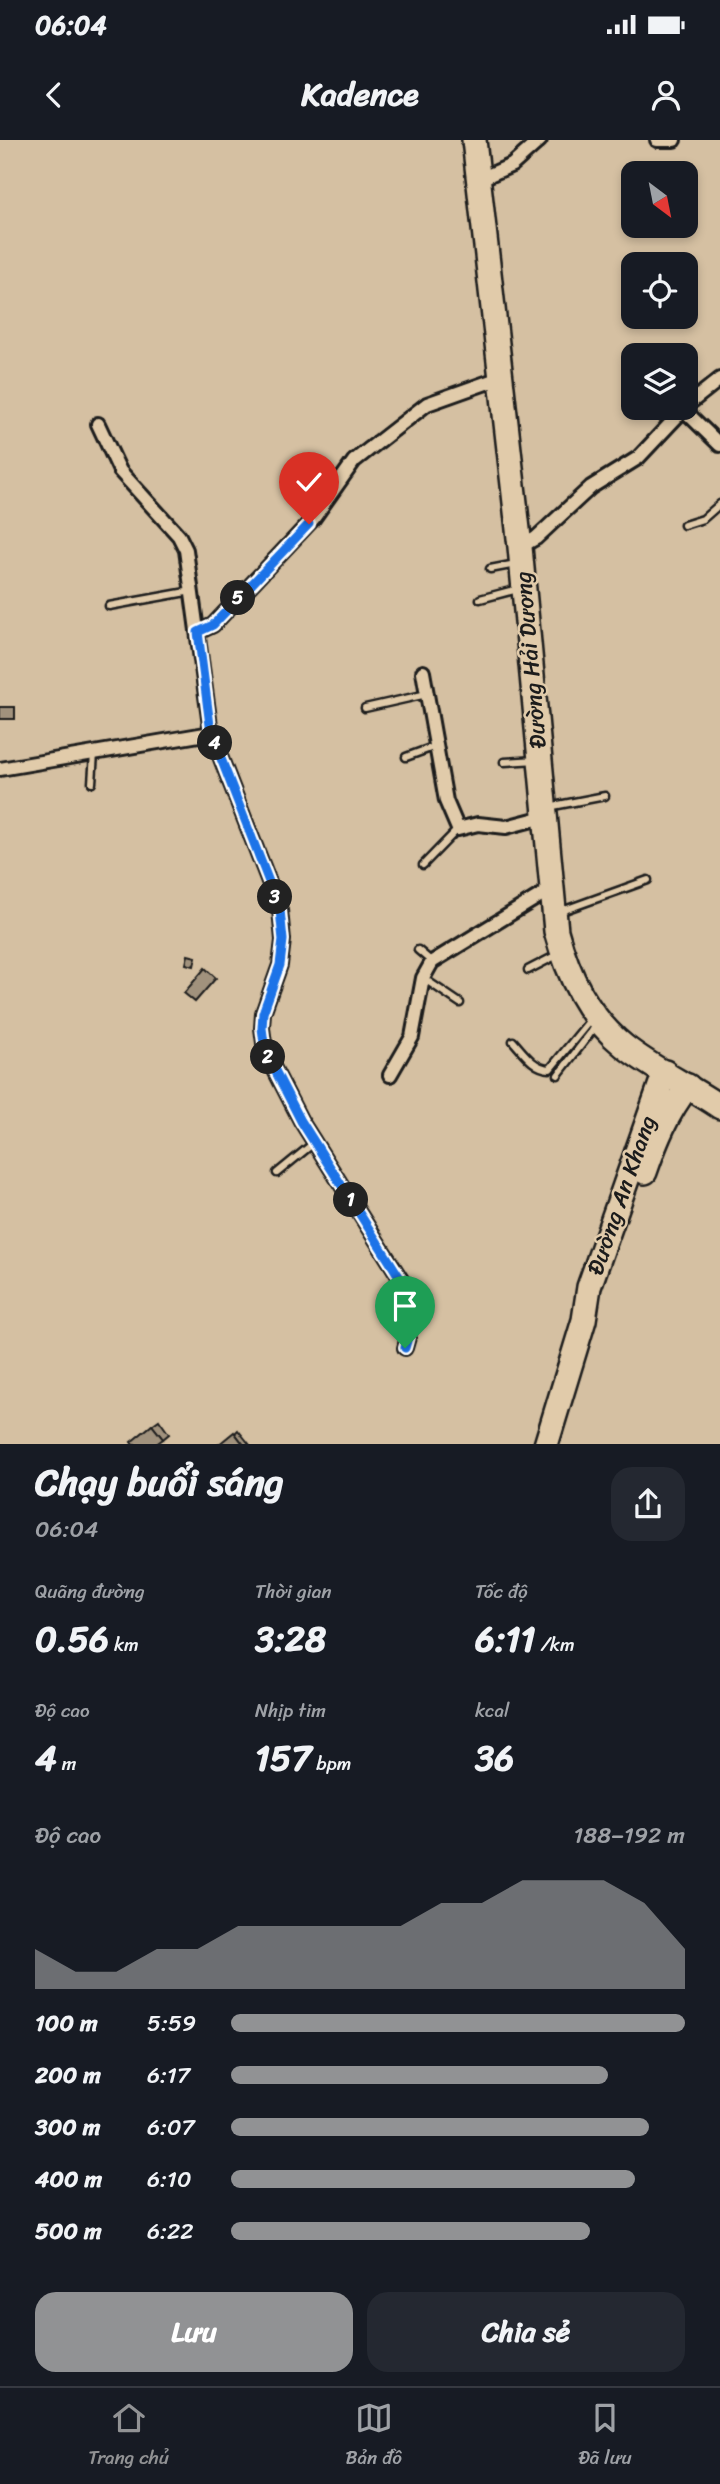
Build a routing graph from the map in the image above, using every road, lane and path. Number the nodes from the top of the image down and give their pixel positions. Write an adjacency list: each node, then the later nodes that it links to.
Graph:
1 (476, 140): 5 (highway, Đường Hải Dương)
2 (540, 140): 5 (street)
3 (657, 140): 4 (street)
4 (674, 140)
5 (478, 180): 6 (highway, Đường Hải Dương)
6 (500, 378): 15 (highway, Đường Hải Dương); 21 (street)
7 (720, 379): 8 (street)
8 (698, 397)
9 (674, 420): 15 (street)
10 (696, 420): 12 (street)
11 (97, 424): 18 (street)
12 (720, 445)
13 (720, 504): 14 (lane)
14 (684, 525)
15 (520, 555): 16 (lane); 17 (highway, Đường Hải Dương)
16 (490, 569)
17 (523, 588): 19 (lane); 29 (highway, Đường Hải Dương)
18 (192, 591): 20 (lane); 21 (street)
19 (481, 599)
20 (109, 606)
21 (198, 632): 25 (street)
22 (423, 672): 23 (street)
23 (427, 694): 24 (lane); 26 (street)
24 (365, 708)
25 (211, 733): 27 (street); 53 (street)
26 (436, 746): 28 (lane); 35 (street)
27 (94, 752): 31 (street); 32 (lane)
28 (405, 757)
29 (539, 760): 30 (lane); 34 (highway, Đường Hải Dương)
30 (504, 762)
31 (0, 769)
32 (92, 783)
33 (605, 796): 34 (lane)
34 (543, 812): 35 (street); 38 (highway, Đường Hải Dương)
35 (458, 829): 36 (lane)
36 (423, 865)
37 (648, 880): 39 (lane)
38 (551, 888): 39 (highway, Đường Hải Dương); 42 (street)
39 (554, 914): 41 (highway, Đường Hải Dương)
40 (418, 950): 42 (lane)
41 (562, 953): 43 (lane); 46 (highway, Đường Hải Dương)
42 (432, 962): 44 (street)
43 (528, 970)
44 (423, 978): 45 (lane); 49 (street)
45 (460, 1003)
46 (597, 1018): 47 (lane); 48 (highway, Đường Hải Dương); 50 (lane)
47 (513, 1041)
48 (665, 1072): 51 (highway, Đường Hải Dương); 55 (highway, Đường An Khang)
49 (390, 1075)
50 (558, 1075)
51 (688, 1086): 52 (highway, Đường Hải Dương); 55 (highway, Đường An Khang)
52 (720, 1107)
53 (315, 1142): 54 (lane); 56 (street)
54 (277, 1172)
55 (584, 1320): 57 (highway, Đường An Khang)
56 (405, 1348)
57 (546, 1444)

